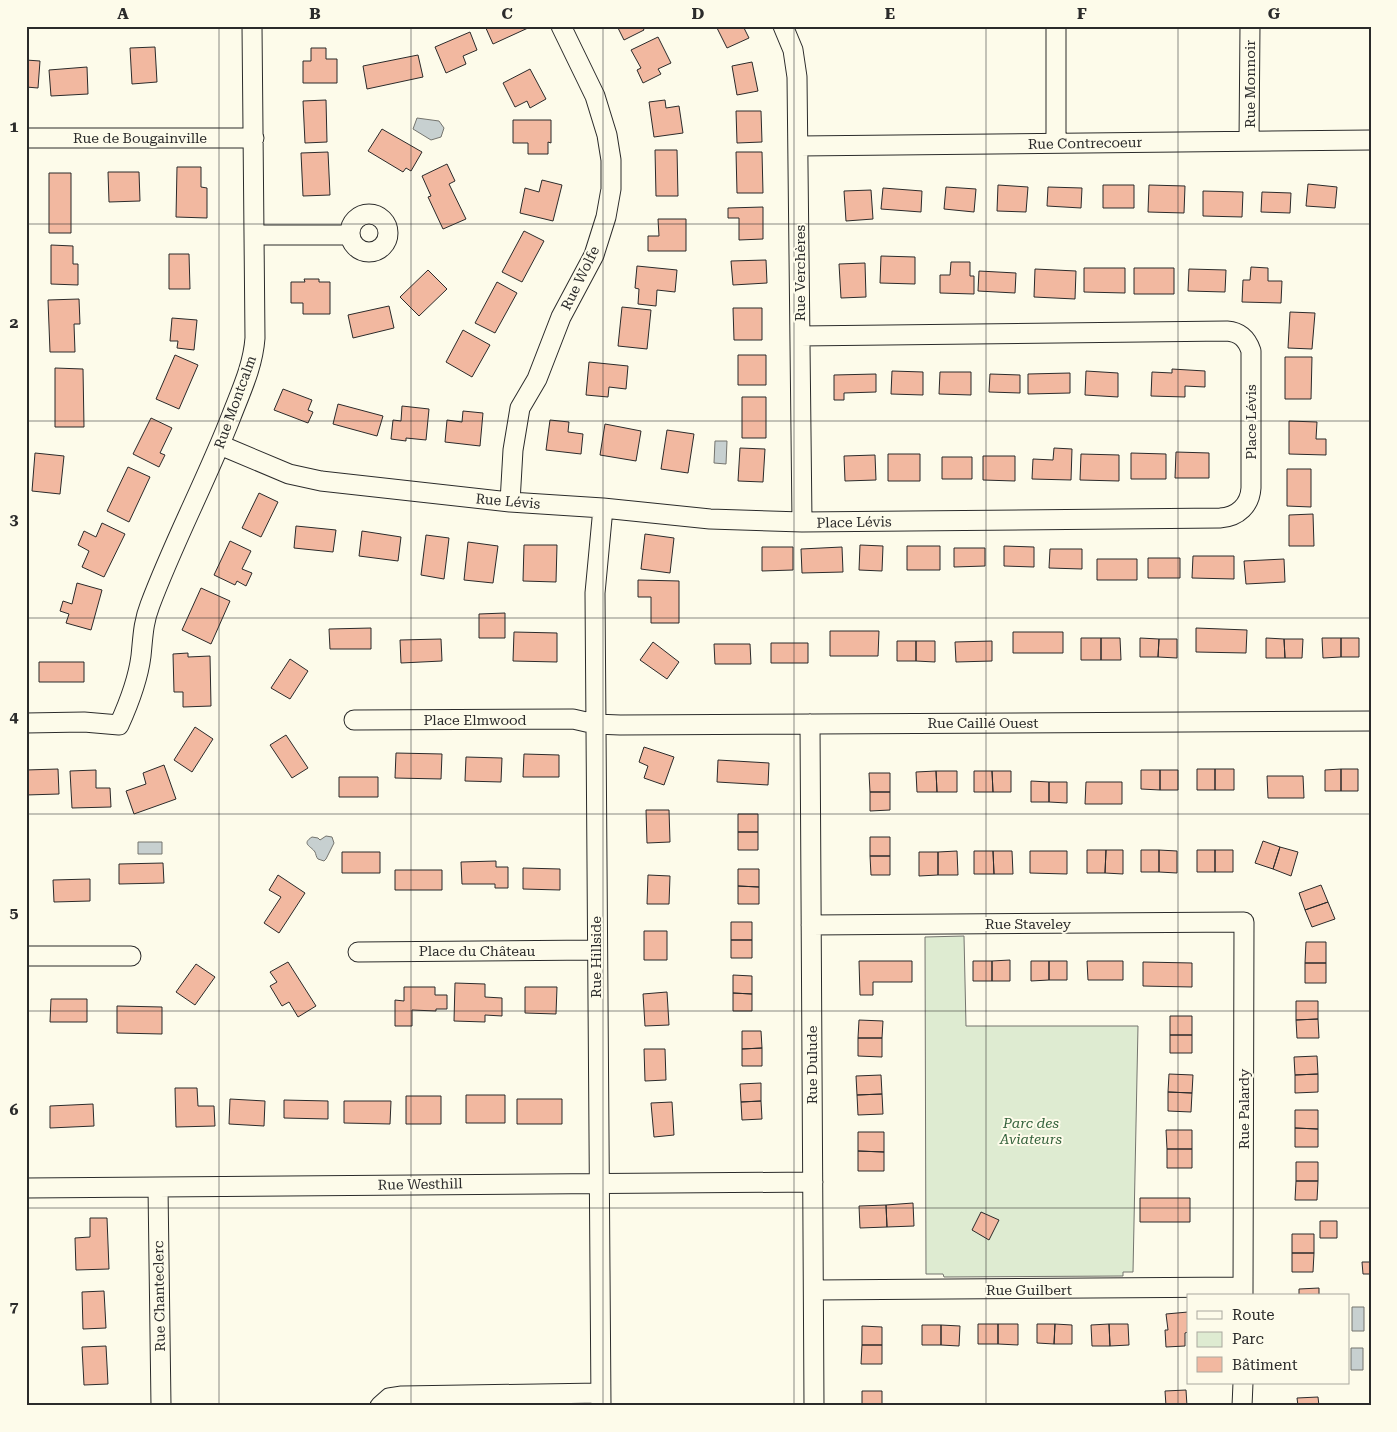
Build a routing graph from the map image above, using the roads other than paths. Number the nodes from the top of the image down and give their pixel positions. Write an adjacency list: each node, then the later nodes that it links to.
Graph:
1 (252, 26): 7 (street, Rue Montcalm)
2 (561, 26): 16 (street, Rue Wolfe)
3 (783, 26): 11 (street, Rue Verchères)
4 (1056, 26): 10 (street)
5 (1250, 26): 9 (street, Rue Monnoir)
6 (26, 138): 7 (street, Rue de Bougainville)
7 (254, 138): 12 (street, Rue Montcalm)
8 (1371, 140): 9 (street, Rue Contrecoeur)
9 (1249, 141): 10 (street, Rue Contrecoeur)
10 (1056, 143): 11 (street, Rue Contrecoeur)
11 (799, 146): 14 (street, Rue Verchères)
12 (254, 235): 13 (street); 15 (street, Rue Montcalm)
13 (350, 235)
14 (800, 336): 18 (street, Rue Verchères); 18 (street, Place Lévis)
15 (220, 445): 16 (street, Rue Lévis); 21 (street, Rue Montcalm)
16 (510, 502): 17 (street, Rue Lévis)
17 (603, 508): 18 (street, Rue Lévis); 22 (street, Rue Hillside)
18 (802, 522)
19 (354, 720): 22 (street, Place Elmwood)
20 (1371, 721): 23 (street, Rue Caillé Ouest)
21 (26, 723)
22 (595, 724): 23 (street, Rue Caillé Ouest); 26 (street, Rue Hillside)
23 (810, 724): 25 (street, Rue Dulude)
24 (1244, 922): 25 (street, Rue Staveley); 35 (street, Rue Palardy)
25 (812, 924): 31 (street, Rue Dulude)
26 (596, 950): 27 (street, Place du Château); 30 (street, Rue Hillside)
27 (358, 952)
28 (26, 956): 29 (street)
29 (131, 956)
30 (598, 1182): 31 (street, Rue Westhill); 32 (street, Rue Westhill); 37 (street, Rue Hillside)
31 (813, 1182): 34 (street, Rue Dulude)
32 (158, 1187): 33 (street, Rue Westhill); 38 (street, Rue Chanteclerc)
33 (26, 1188)
34 (815, 1290): 35 (street, Rue Guilbert); 40 (street, Rue Dulude)
35 (1243, 1291)
36 (1243, 1384): 41 (street)
37 (601, 1399): 39 (street)
38 (161, 1406)
39 (380, 1406)
40 (814, 1406)
41 (1242, 1406)

